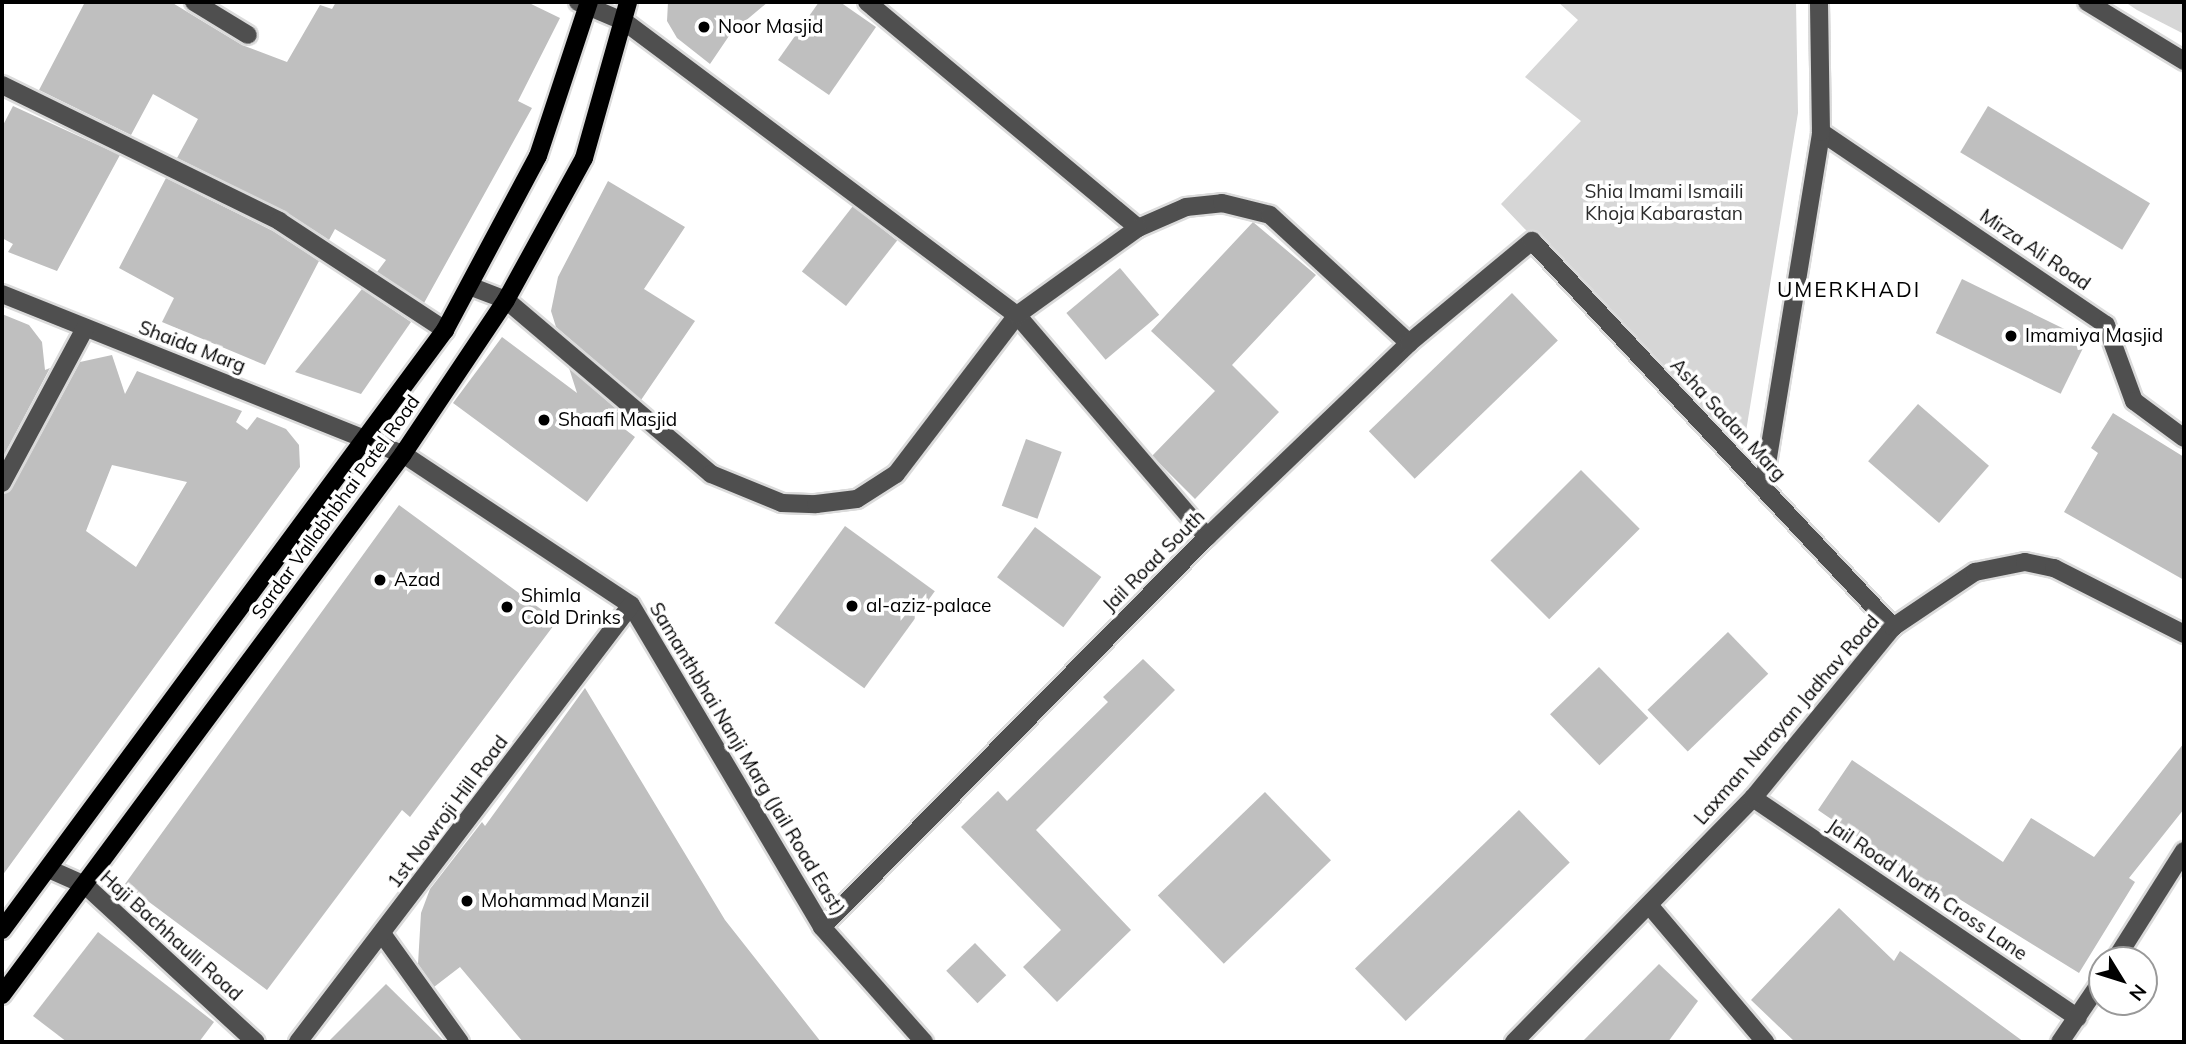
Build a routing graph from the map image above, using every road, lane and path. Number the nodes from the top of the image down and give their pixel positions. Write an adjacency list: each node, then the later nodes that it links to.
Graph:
1 (194, 2): 8 (street)
2 (628, 2): 7 (main road, Sardar Vallabhbhai Patel Road)
3 (867, 2): 12 (street)
4 (1819, 2): 11 (street)
5 (2087, 2): 9 (street)
6 (585, 4): 7 (street); 14 (main road, Sardar Vallabhbhai Patel Road)
7 (625, 22): 16 (main road, Sardar Vallabhbhai Patel Road); 17 (street)
8 (248, 35)
9 (2184, 61)
10 (2, 85): 19 (street)
11 (1821, 132): 22 (street, Mirza Ali Road); 25 (street)
12 (1138, 229): 17 (street); 20 (street)
13 (1532, 241): 20 (street, Jail Road South); 25 (street, Asha Sadan Marg)
14 (472, 287): 16 (street); 19 (main road, Sardar Vallabhbhai Patel Road)
15 (2, 294): 18 (street, Shaida Marg)
16 (506, 300): 17 (street); 23 (main road, Sardar Vallabhbhai Patel Road)
17 (1017, 315): 26 (street)
18 (85, 328): 21 (street, Shaida Marg); 24 (street)
19 (445, 330): 21 (main road, Sardar Vallabhbhai Patel Road)
20 (1409, 343): 26 (street, Jail Road South)
21 (367, 438): 23 (street, Samanthbhai Nanji Marg (Jail Road East)); 32 (main road, Sardar Vallabhbhai Patel Road)
22 (2184, 438)
23 (403, 454): 27 (street, Samanthbhai Nanji Marg (Jail Road East)); 33 (main road, Sardar Vallabhbhai Patel Road)
24 (2, 483)
25 (1763, 488): 28 (street, Asha Sadan Marg)
26 (1207, 537): 35 (street, Jail Road South)
27 (631, 605): 35 (street, Samanthbhai Nanji Marg (Jail Road East)); 37 (street, 1st Nowroji Hill Road)
28 (1893, 627): 29 (street, Laxman Narayan Jadhav Road); 30 (street, Laxman Narayan Jadhav Road)
29 (2184, 634)
30 (1753, 798): 34 (street, Laxman Narayan Jadhav Road); 41 (street, Jail Road North Cross Lane)
31 (2184, 851): 38 (street)
32 (51, 870): 33 (street, Haji Bachhaulli Road); 36 (main road, Sardar Vallabhbhai Patel Road)
33 (85, 885): 39 (main road, Sardar Vallabhbhai Patel Road); 43 (street, Haji Bachhaulli Road)
34 (1649, 905): 46 (street, Laxman Narayan Jadhav Road); 47 (street)
35 (821, 927): 45 (street, Samanthbhai Nanji Marg (Jail Road East))
36 (2, 930)
37 (383, 935): 42 (street); 44 (street, 1st Nowroji Hill Road)
38 (2124, 946)
39 (2, 995)
40 (2088, 1003): 41 (street)
41 (2078, 1018): 48 (street)
42 (452, 1039)
43 (256, 1042)
44 (298, 1042)
45 (923, 1042)
46 (1514, 1042)
47 (1765, 1042)
48 (2060, 1042)

